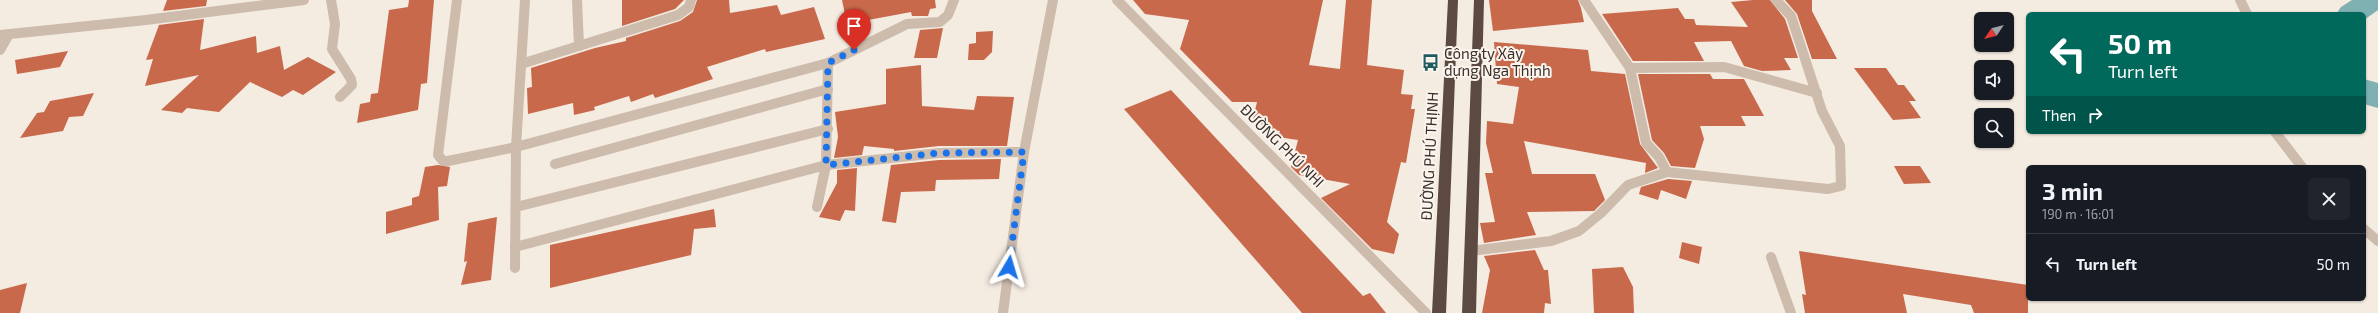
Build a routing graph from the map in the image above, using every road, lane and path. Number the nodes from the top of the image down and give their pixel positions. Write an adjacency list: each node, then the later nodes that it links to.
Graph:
1 (304, 0): 16 (street)
2 (331, 0): 24 (street)
3 (457, 0): 27 (street)
4 (525, 0): 20 (street)
5 (577, 0): 17 (street)
6 (691, 0): 17 (street)
7 (954, 0): 19 (street)
8 (1053, 0): 28 (street)
9 (1117, 0): 42 (street, ĐƯỜNG PHÚ NHI)
10 (1454, 0): 43 (highway, ĐƯỜNG PHÚ THỊNH)
11 (1479, 0): 38 (highway)
12 (1584, 0): 21 (street)
13 (1776, 0): 23 (street)
14 (2240, 0): 15 (street)
15 (2247, 12)
16 (4, 34): 18 (street)
17 (579, 46): 20 (street)
18 (0, 50)
19 (828, 63): 22 (street); 27 (street)
20 (521, 64): 27 (street)
21 (1630, 68): 23 (street); 32 (street)
22 (828, 89): 25 (street); 29 (street)
23 (1817, 93): 32 (street)
24 (340, 98)
25 (828, 129): 30 (street); 33 (street)
26 (2277, 134): 31 (street)
27 (516, 147): 33 (street)
28 (1024, 152): 30 (street); 41 (street)
29 (554, 164)
30 (826, 165): 34 (street); 37 (street)
31 (2300, 165)
32 (1667, 172): 38 (street)
33 (516, 207): 37 (street)
34 (817, 207)
35 (2366, 231): 36 (street)
36 (2378, 241)
37 (515, 247): 40 (street)
38 (1470, 252): 44 (highway)
39 (1771, 257): 45 (street)
40 (515, 268)
41 (1003, 313)
42 (1426, 313)
43 (1439, 313)
44 (1468, 313)
45 (1791, 313)

